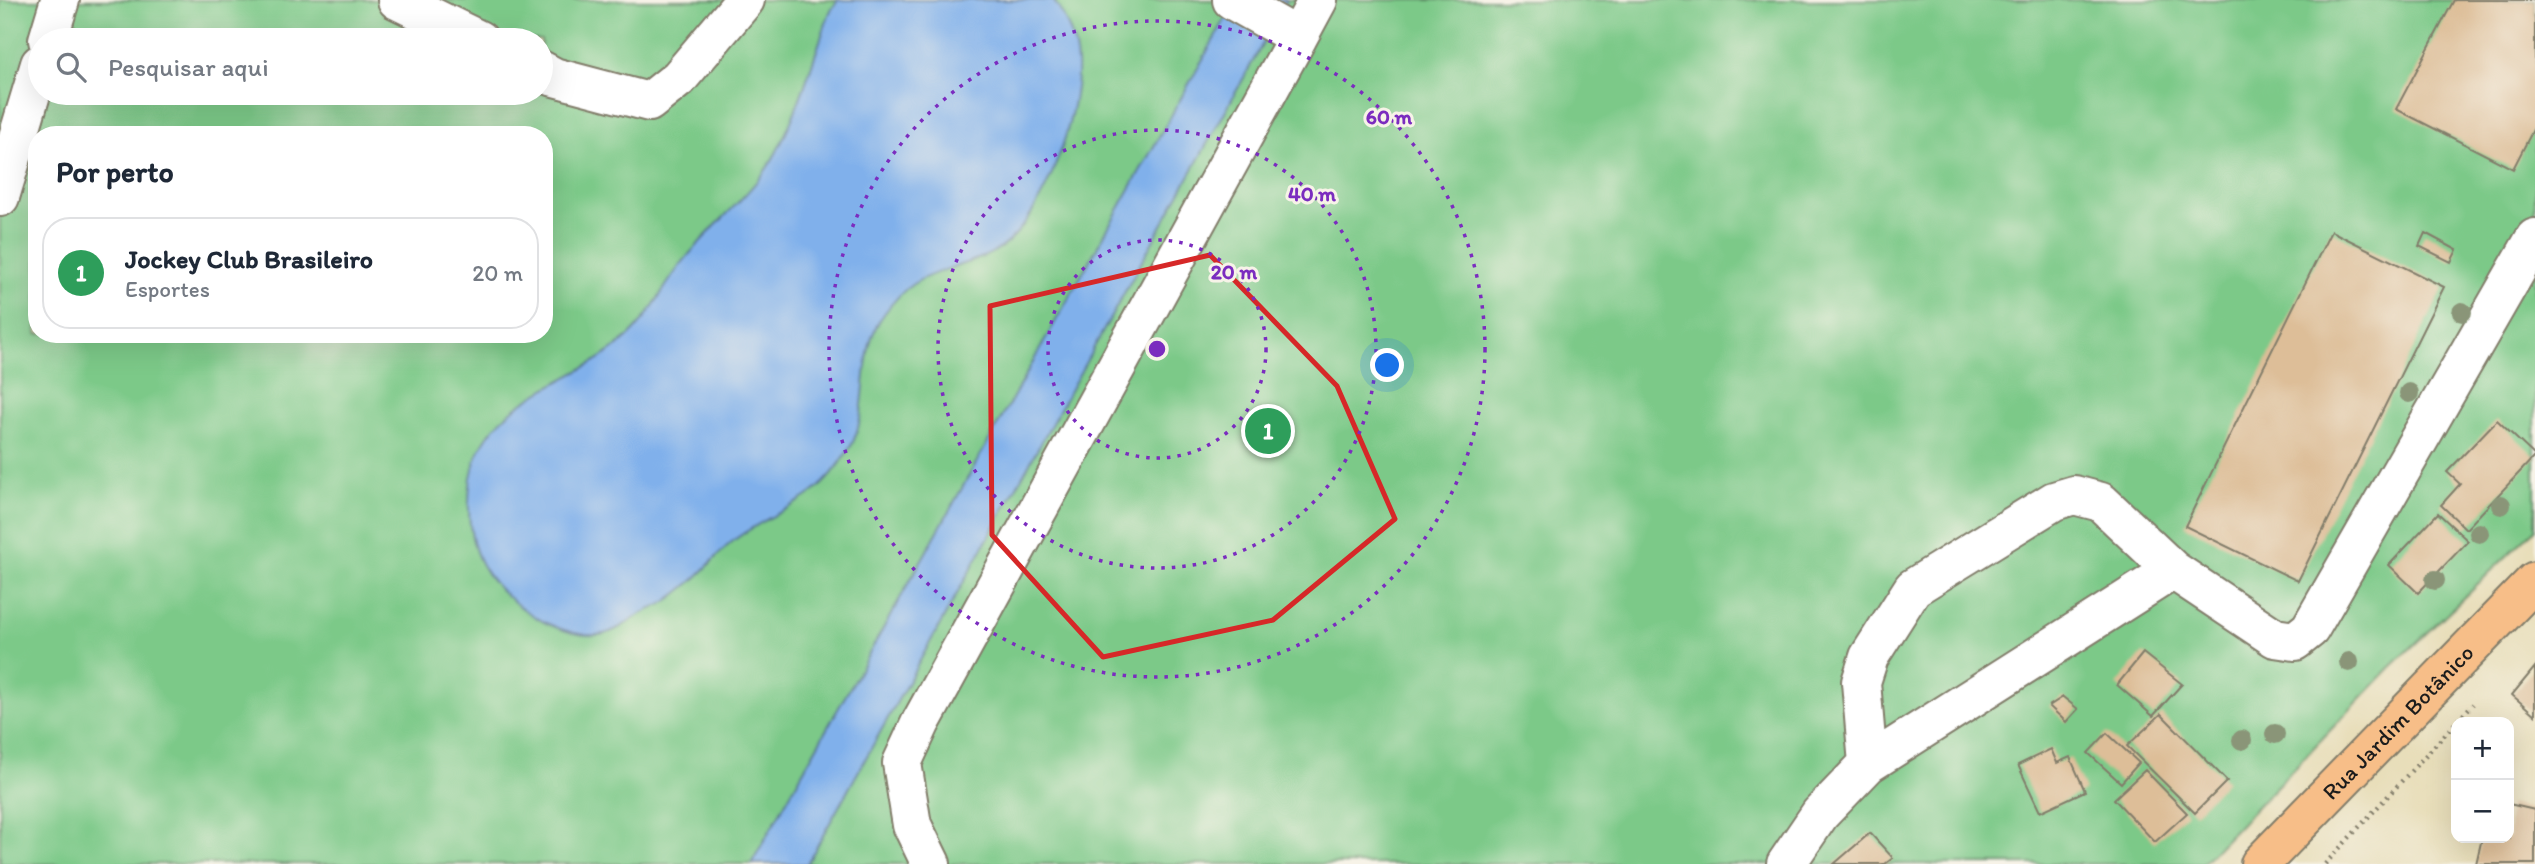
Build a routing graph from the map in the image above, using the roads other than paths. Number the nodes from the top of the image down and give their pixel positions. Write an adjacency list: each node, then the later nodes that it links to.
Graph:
1 (60, 0): 6 (lane)
2 (397, 0): 7 (lane)
3 (745, 0): 9 (lane)
4 (1232, 0): 8 (lane)
5 (1318, 0): 8 (lane)
6 (52, 28)
7 (454, 28)
8 (1291, 34): 16 (lane)
9 (553, 76)
10 (28, 105): 11 (lane)
11 (0, 197)
12 (2535, 238): 13 (lane)
13 (2173, 570): 15 (lane); 15 (lane)
14 (2535, 581): 18 (main road, Rua Jardim Botânico)
15 (1868, 764): 17 (lane)
16 (931, 864)
17 (1786, 864)
18 (2260, 864)

